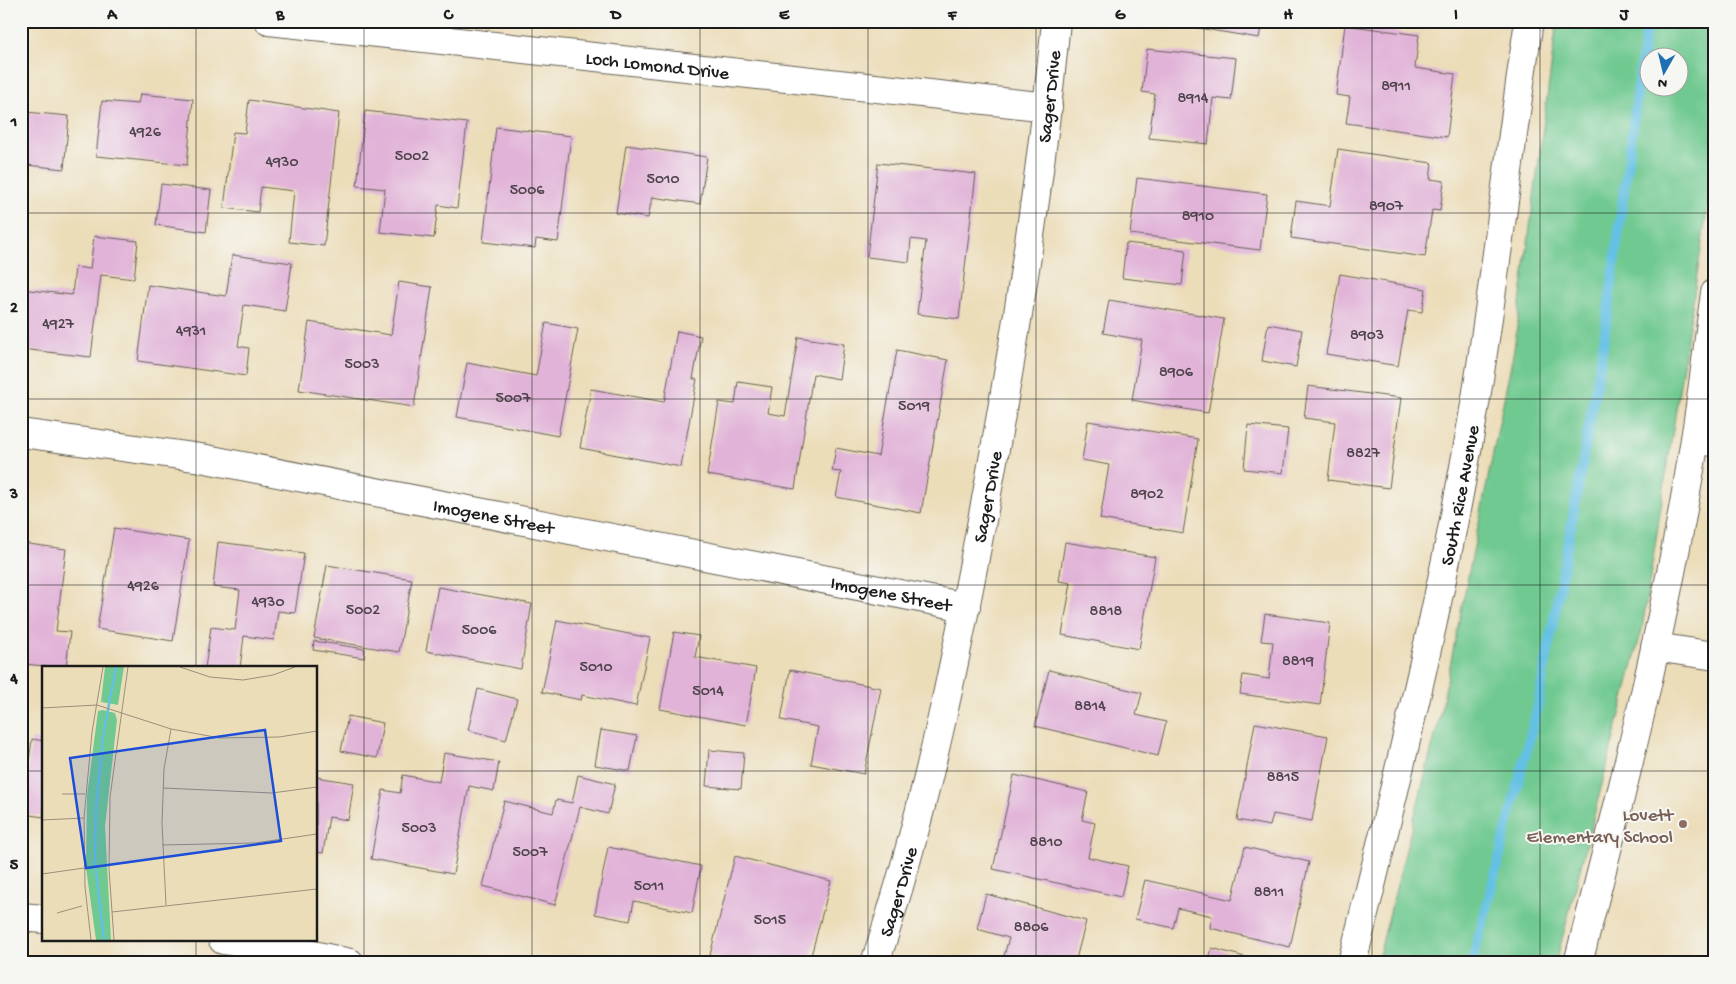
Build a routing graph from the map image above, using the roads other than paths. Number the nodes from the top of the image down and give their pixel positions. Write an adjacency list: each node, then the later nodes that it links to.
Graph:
1 (269, 21): 4 (street, Loch Lomond Drive)
2 (1056, 21): 4 (street, Sager Drive)
3 (1529, 21): 16 (street, South Rice Avenue)
4 (1048, 106): 8 (street, Sager Drive)
5 (1715, 294): 7 (street)
6 (21, 433): 8 (street, Imogene Street)
7 (1705, 441): 9 (street)
8 (966, 607): 15 (street, Sager Drive)
9 (1655, 646): 10 (street); 17 (street)
10 (1715, 656)
11 (21, 917): 12 (street)
12 (42, 919)
13 (237, 942): 14 (street)
14 (350, 963)
15 (875, 963)
16 (1352, 963)
17 (1578, 963)

